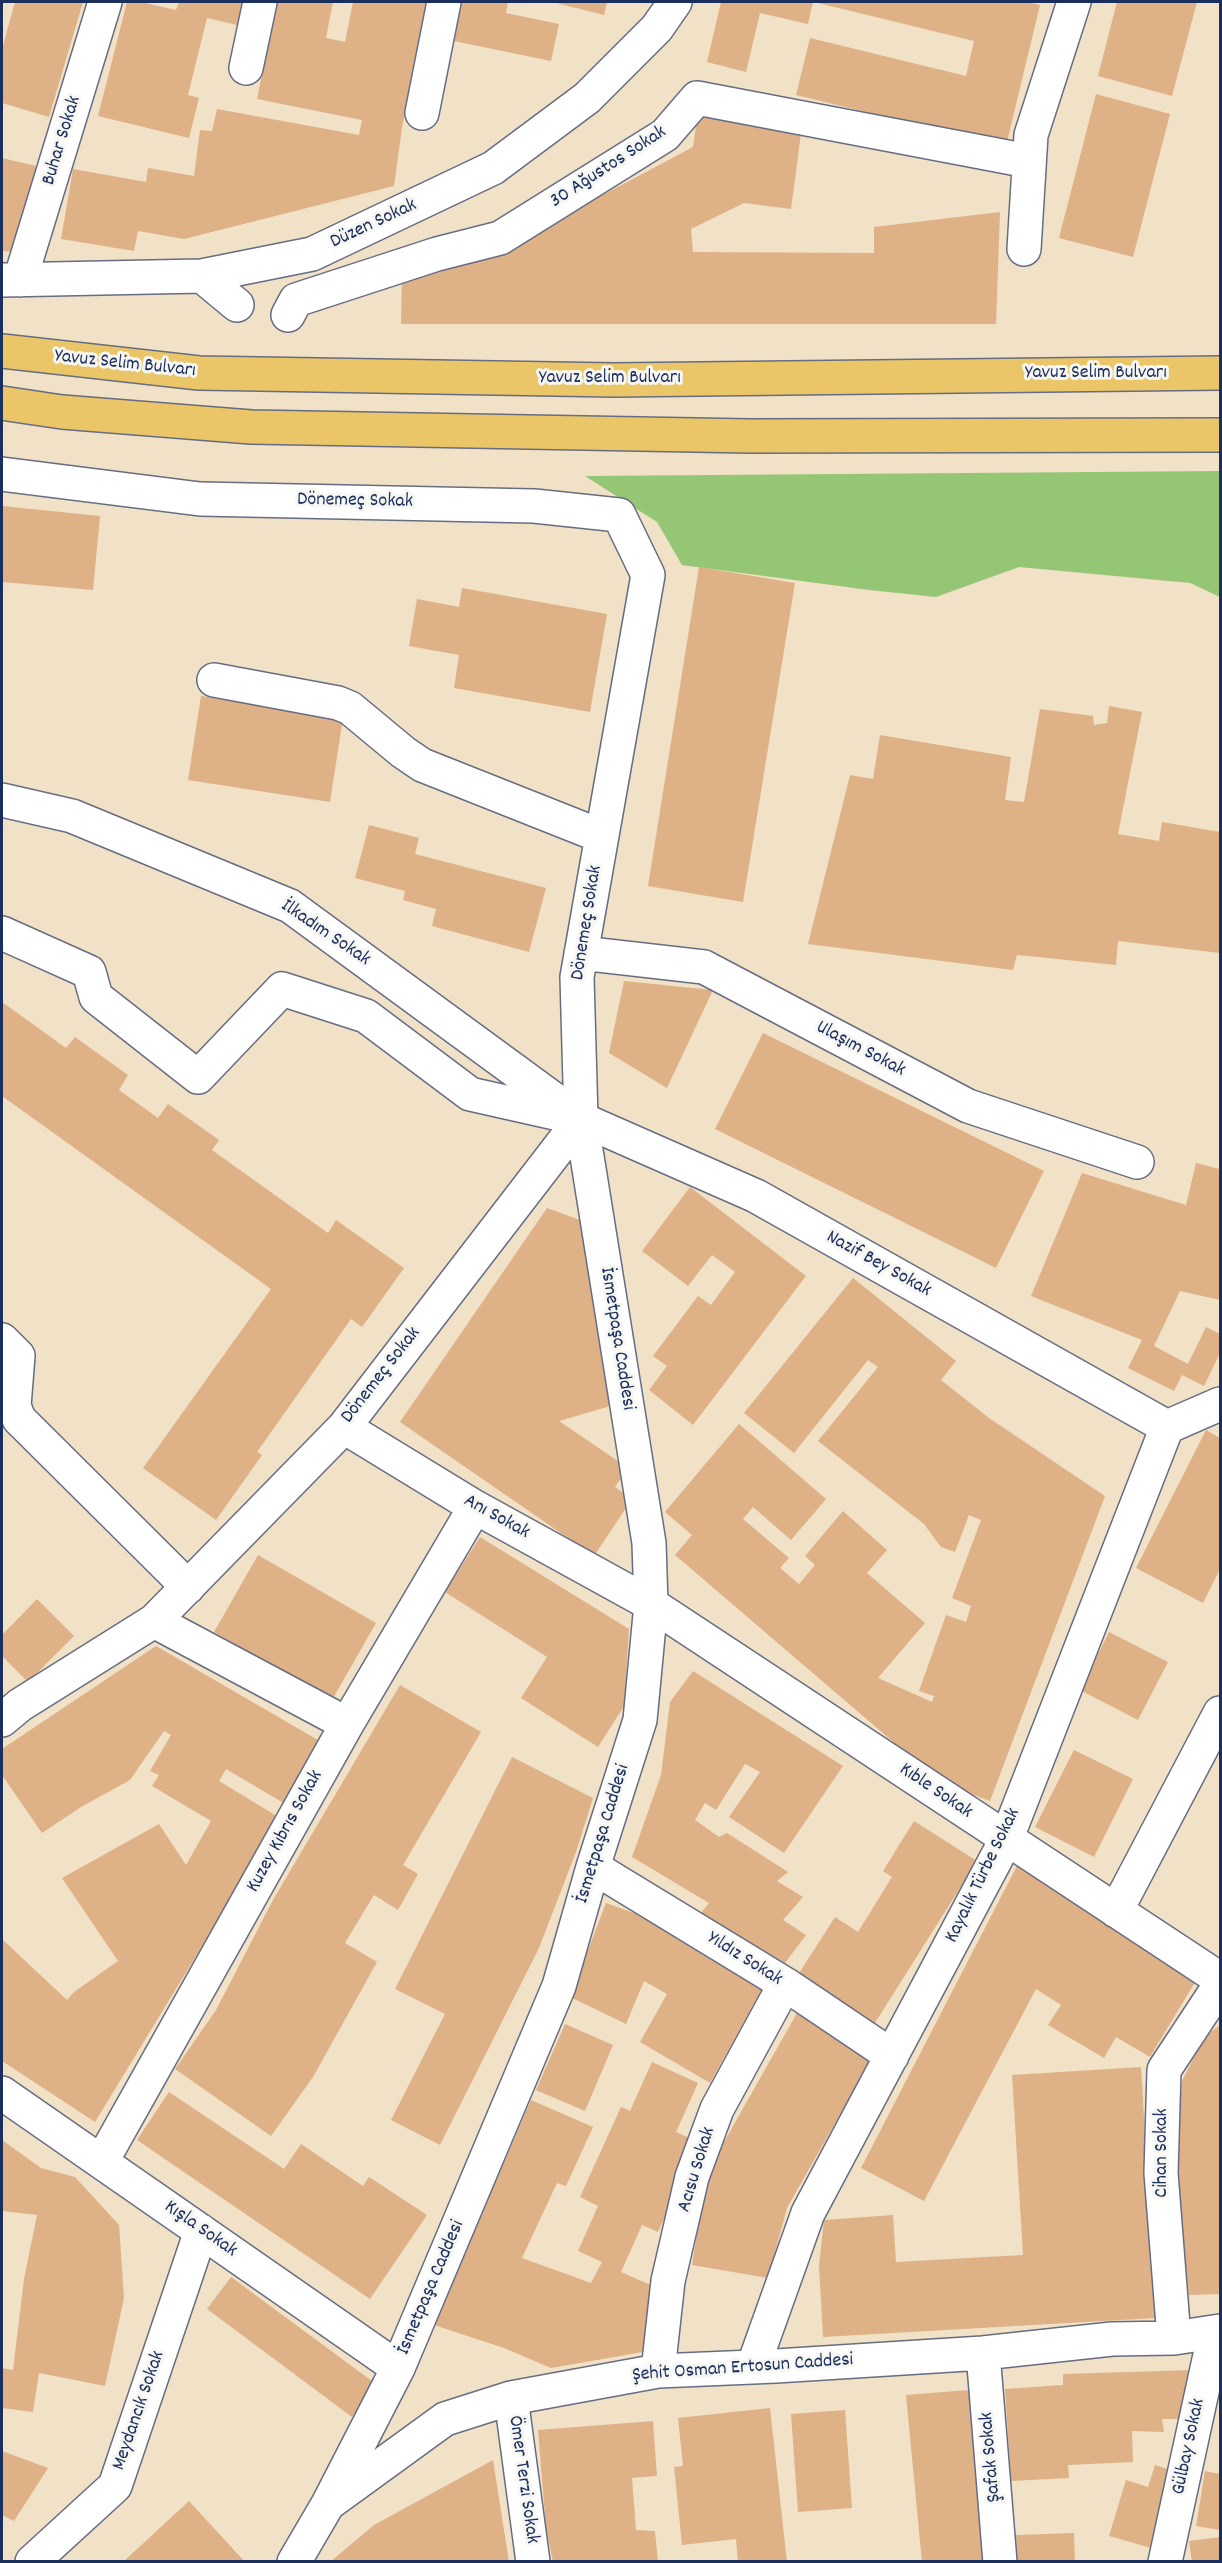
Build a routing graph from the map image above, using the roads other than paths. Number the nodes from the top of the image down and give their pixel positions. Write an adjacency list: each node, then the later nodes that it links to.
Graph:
1 (105, 2): 11 (street, Buhar Sokak)
2 (260, 2): 6 (street)
3 (444, 2): 7 (street)
4 (675, 2): 10 (street, Düzen Sokak)
5 (1074, 2): 8 (street)
6 (246, 68)
7 (422, 113)
8 (1028, 161): 9 (street); 13 (street, 30 Ağustos Sokak)
9 (1024, 249)
10 (202, 276): 11 (street, Düzen Sokak); 12 (street)
11 (11, 280)
12 (237, 305)
13 (292, 307)
14 (2, 351): 15 (main road, Yavuz Selim Bulvarı)
15 (1221, 373)
16 (2, 404): 17 (main road)
17 (1221, 435)
18 (2, 474): 21 (street, Dönemeç Sokak)
19 (214, 680): 21 (street)
20 (2, 800): 24 (street, İlkadım Sokak)
21 (601, 836): 23 (street, Dönemeç Sokak)
22 (2, 933): 24 (street)
23 (581, 953): 24 (street, Dönemeç Sokak); 25 (street, Ulaşım Sokak)
24 (581, 1119): 29 (street, Dönemeç Sokak); 30 (street, Nazif Bey Sokak); 33 (street, İsmetpaşa Caddesi)
25 (1137, 1162)
26 (2, 1340): 28 (street)
27 (1221, 1404): 30 (street)
28 (10, 1419): 32 (street)
29 (344, 1427): 31 (street, Anı Sokak); 32 (street, Dönemeç Sokak)
30 (1167, 1427): 38 (street, Kayalık Türbe Sokak)
31 (475, 1507): 33 (street, Anı Sokak); 37 (street, Kuzey Kıbrıs Sokak)
32 (188, 1587): 34 (street, Dönemeç Sokak)
33 (651, 1604): 38 (street, Kıble Sokak); 39 (street, İsmetpaşa Caddesi)
34 (154, 1621): 36 (street, Dönemeç Sokak); 37 (street)
35 (1221, 1713): 40 (street)
36 (2, 1720)
37 (347, 1724): 45 (street, Kuzey Kıbrıs Sokak)
38 (1006, 1840): 40 (street, Kıble Sokak); 43 (street, Kayalık Türbe Sokak)
39 (593, 1867): 42 (street, Yıldız Sokak); 51 (street, İsmetpaşa Caddesi)
40 (1116, 1911): 41 (street, Kıble Sokak)
41 (1218, 1975): 48 (street, Cihan Sokak)
42 (784, 1984): 43 (street, Yıldız Sokak); 52 (street, Acısu Sokak)
43 (892, 2056): 50 (street, Kayalık Türbe Sokak)
44 (2, 2093): 45 (street, Kışla Sokak)
45 (102, 2161): 46 (street, Kışla Sokak)
46 (201, 2231): 51 (street, Kışla Sokak); 55 (street, Meydancık Sokak)
47 (1218, 2332): 48 (street, Şehit Osman Ertosun Caddesi); 59 (street, Gülbay Sokak)
48 (1174, 2338): 49 (street, Şehit Osman Ertosun Caddesi)
49 (983, 2352): 50 (street, Şehit Osman Ertosun Caddesi); 58 (street, Şafak Sokak)
50 (753, 2367): 52 (street, Şehit Osman Ertosun Caddesi)
51 (398, 2368): 54 (street, İsmetpaşa Caddesi)
52 (658, 2371): 53 (street, Şehit Osman Ertosun Caddesi)
53 (511, 2398): 54 (street, Şehit Osman Ertosun Caddesi); 57 (street, Ömer Terzi Sokak)
54 (328, 2504): 56 (street, Şehit Osman Ertosun Caddesi)
55 (32, 2562)
56 (294, 2562)
57 (533, 2562)
58 (1000, 2562)
59 (1165, 2562)

